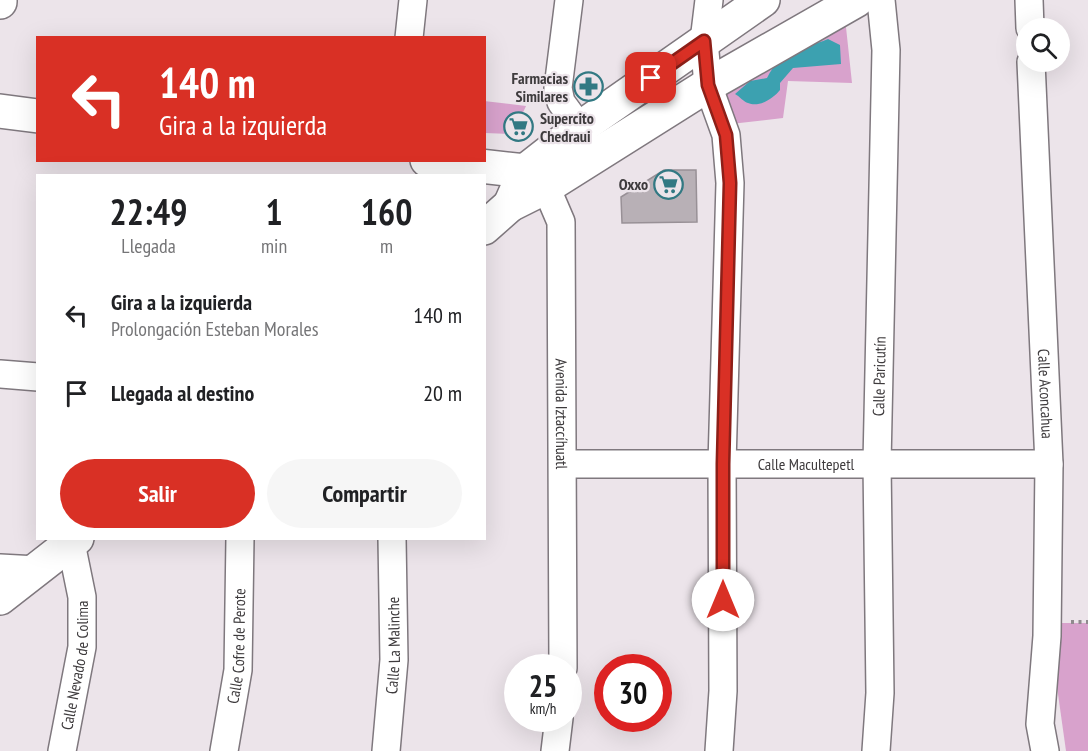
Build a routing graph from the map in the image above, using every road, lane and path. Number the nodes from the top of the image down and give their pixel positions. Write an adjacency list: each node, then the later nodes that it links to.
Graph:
1 (413, 0): 9 (street)
2 (569, 0): 15 (street)
3 (709, 0): 10 (street)
4 (763, 0): 10 (street)
5 (857, 0): 12 (street)
6 (881, 0): 21 (street, Calle Paricutín)
7 (1029, 0): 8 (street)
8 (1030, 18)
9 (409, 36)
10 (704, 41): 12 (street); 15 (street)
11 (1031, 72): 24 (street, Calle Aconcahua)
12 (708, 85): 17 (street); 23 (street)
13 (0, 111): 14 (street)
14 (36, 116)
15 (580, 128): 17 (street); 17 (street)
16 (441, 162): 17 (street)
17 (547, 177): 18 (street); 22 (street, Avenida Iztaccíhuatl)
18 (486, 226)
19 (0, 374): 20 (street)
20 (36, 377)
21 (877, 463): 23 (street, Calle Macultepetl); 24 (street, Calle Macultepetl); 39 (street, Calle Paricutín)
22 (563, 464): 23 (street, Calle Macultepetl); 31 (street, Avenida Iztaccíhuatl)
23 (723, 464): 38 (street)
24 (1049, 464): 32 (street, Calle Aconcahua)
25 (240, 540): 35 (street, Calle Cofre de Perote)
26 (392, 540): 36 (street, Calle La Malinche)
27 (74, 541): 29 (street); 34 (street, Calle Nevado de Colima)
28 (0, 568): 29 (street)
29 (37, 570): 30 (street)
30 (0, 598)
31 (563, 654)
32 (1040, 724): 40 (street, Calle Aconcahua); 41 (street, Calle Aconcahua)
33 (557, 732): 37 (street)
34 (62, 751)
35 (224, 751)
36 (386, 751)
37 (555, 751)
38 (719, 751)
39 (876, 751)
40 (1035, 751)
41 (1045, 751)

